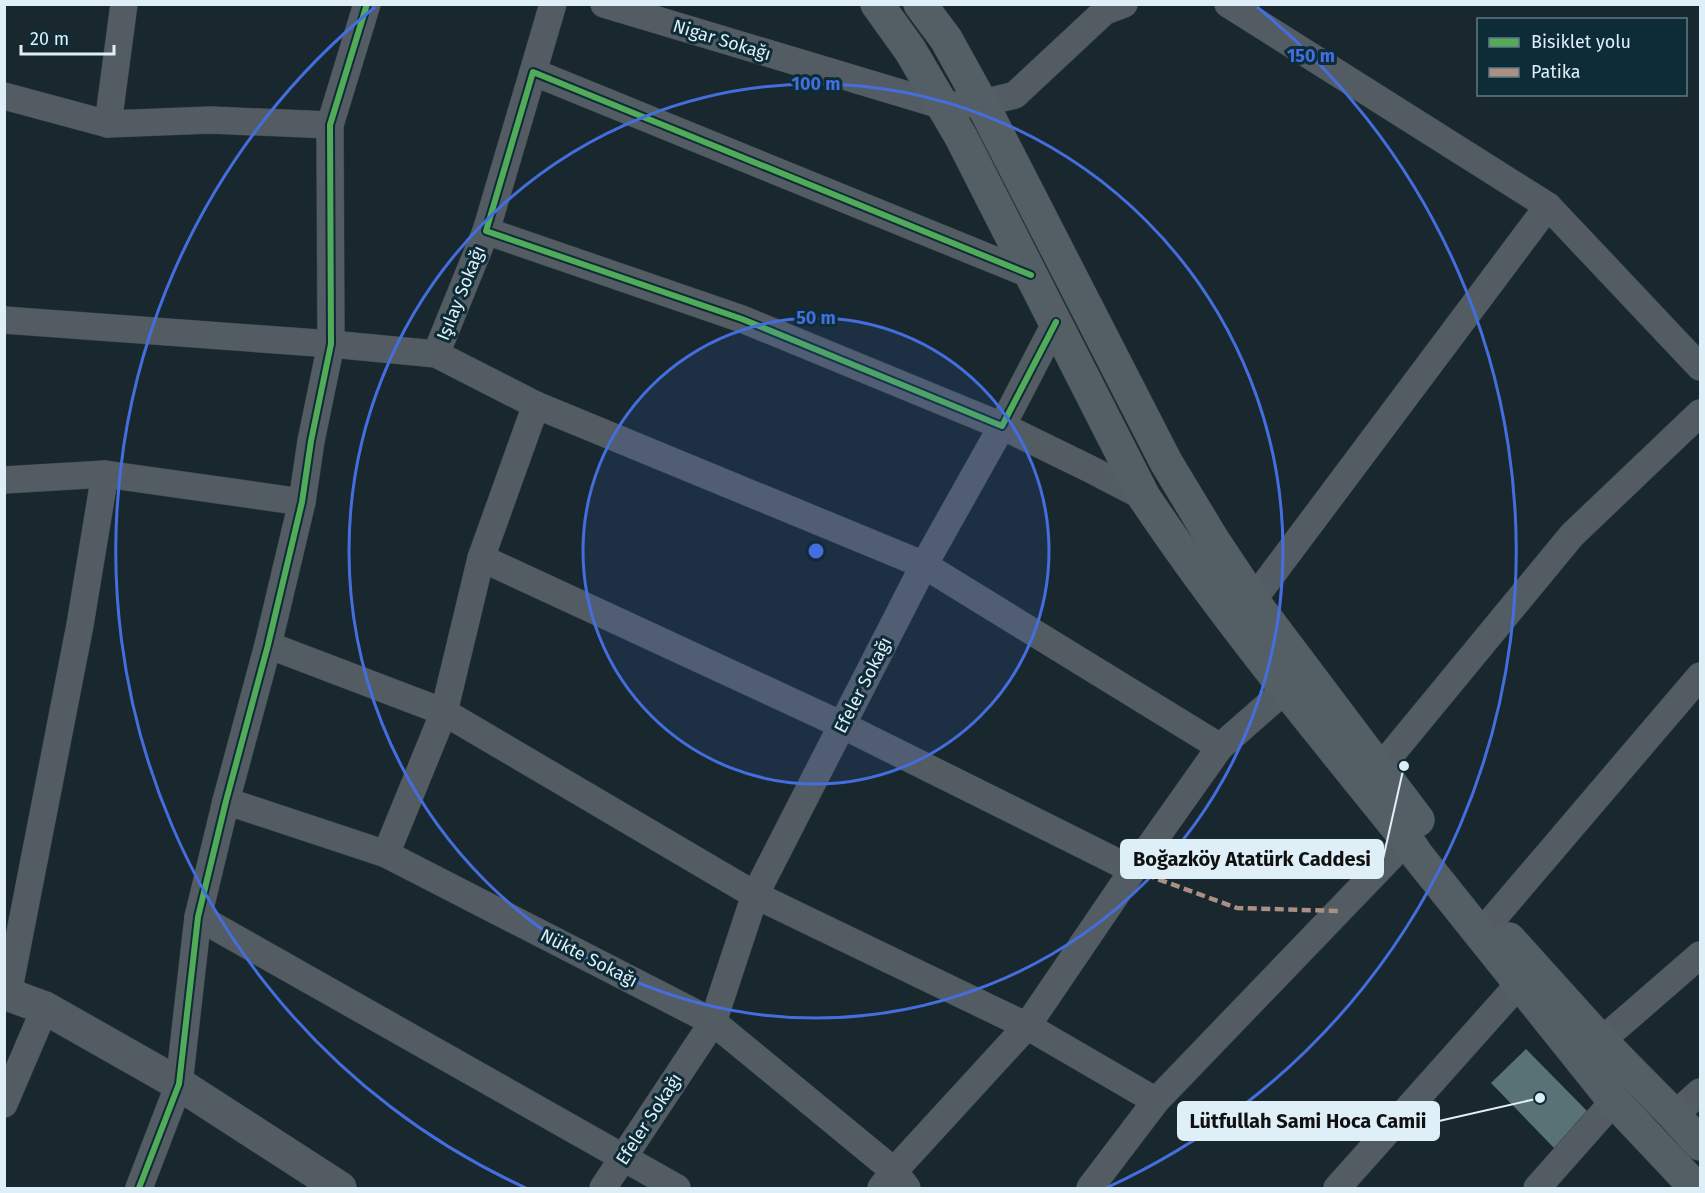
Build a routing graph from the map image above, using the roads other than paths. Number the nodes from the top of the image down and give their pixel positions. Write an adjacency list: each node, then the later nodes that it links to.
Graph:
1 (124, 4): 13 (street)
2 (368, 4): 14 (street)
3 (553, 4): 9 (street)
4 (604, 4): 12 (street, Nigar Sokağı)
5 (878, 4): 12 (main road)
6 (920, 4): 11 (main road)
7 (1124, 4): 11 (street)
8 (1228, 4): 15 (street)
9 (533, 72): 16 (street, Işılay Sokağı); 17 (street)
10 (4, 96): 13 (street)
11 (982, 103): 12 (street); 32 (main road)
12 (944, 106): 17 (main road)
13 (108, 124): 14 (street)
14 (330, 125): 20 (street)
15 (1548, 206): 22 (street); 32 (street)
16 (486, 231): 21 (street, Işılay Sokağı); 25 (street)
17 (1031, 275): 19 (main road)
18 (4, 320): 20 (street)
19 (1056, 322): 25 (street, Efeler Sokağı); 28 (main road)
20 (331, 344): 21 (street); 29 (street)
21 (436, 354): 23 (street)
22 (1701, 368)
23 (536, 405): 30 (street); 31 (street)
24 (1701, 413): 39 (street)
25 (1002, 426): 28 (street); 31 (street, Efeler Sokağı)
26 (105, 474): 27 (street); 29 (street); 49 (street)
27 (4, 480)
28 (1144, 497): 35 (main road)
29 (302, 502): 33 (street)
30 (481, 558): 36 (street); 37 (street)
31 (924, 565): 37 (street, Efeler Sokağı); 38 (street)
32 (1253, 600): 39 (main road)
33 (268, 645): 36 (street); 40 (street)
34 (1701, 676): 46 (street)
35 (1285, 690): 38 (street); 41 (main road)
36 (444, 712): 42 (street); 44 (street)
37 (842, 725): 43 (street); 44 (street, Efeler Sokağı)
38 (1220, 747): 43 (street)
39 (1380, 768): 46 (main road)
40 (226, 801): 42 (street, Nükte Sokağı); 45 (street)
41 (1407, 840): 48 (main road); 56 (street)
42 (386, 854): 51 (street, Nükte Sokağı)
43 (1133, 870): 52 (street)
44 (755, 895): 51 (street, Efeler Sokağı); 52 (street)
45 (198, 916): 54 (street); 61 (street)
46 (1492, 920): 53 (main road)
47 (1701, 955): 53 (street)
48 (1519, 984): 57 (main road); 69 (street)
49 (6, 993): 50 (street)
50 (45, 1008): 54 (street); 58 (street)
51 (712, 1022): 61 (street, Efeler Sokağı); 62 (street, Nükte Sokağı)
52 (1027, 1026): 56 (street); 62 (street)
53 (1601, 1041): 59 (main road)
54 (179, 1084): 64 (street); 65 (street)
55 (1701, 1092): 59 (street)
56 (1156, 1101): 68 (street)
57 (1614, 1101): 63 (main road); 70 (street)
58 (4, 1104)
59 (1674, 1115): 60 (main road)
60 (1701, 1144)
61 (623, 1158): 66 (street, Efeler Sokağı); 67 (street)
62 (894, 1183)
63 (1682, 1183)
64 (139, 1188)
65 (340, 1188)
66 (603, 1188)
67 (677, 1188)
68 (1090, 1188)
69 (1337, 1188)
70 (1537, 1188)

